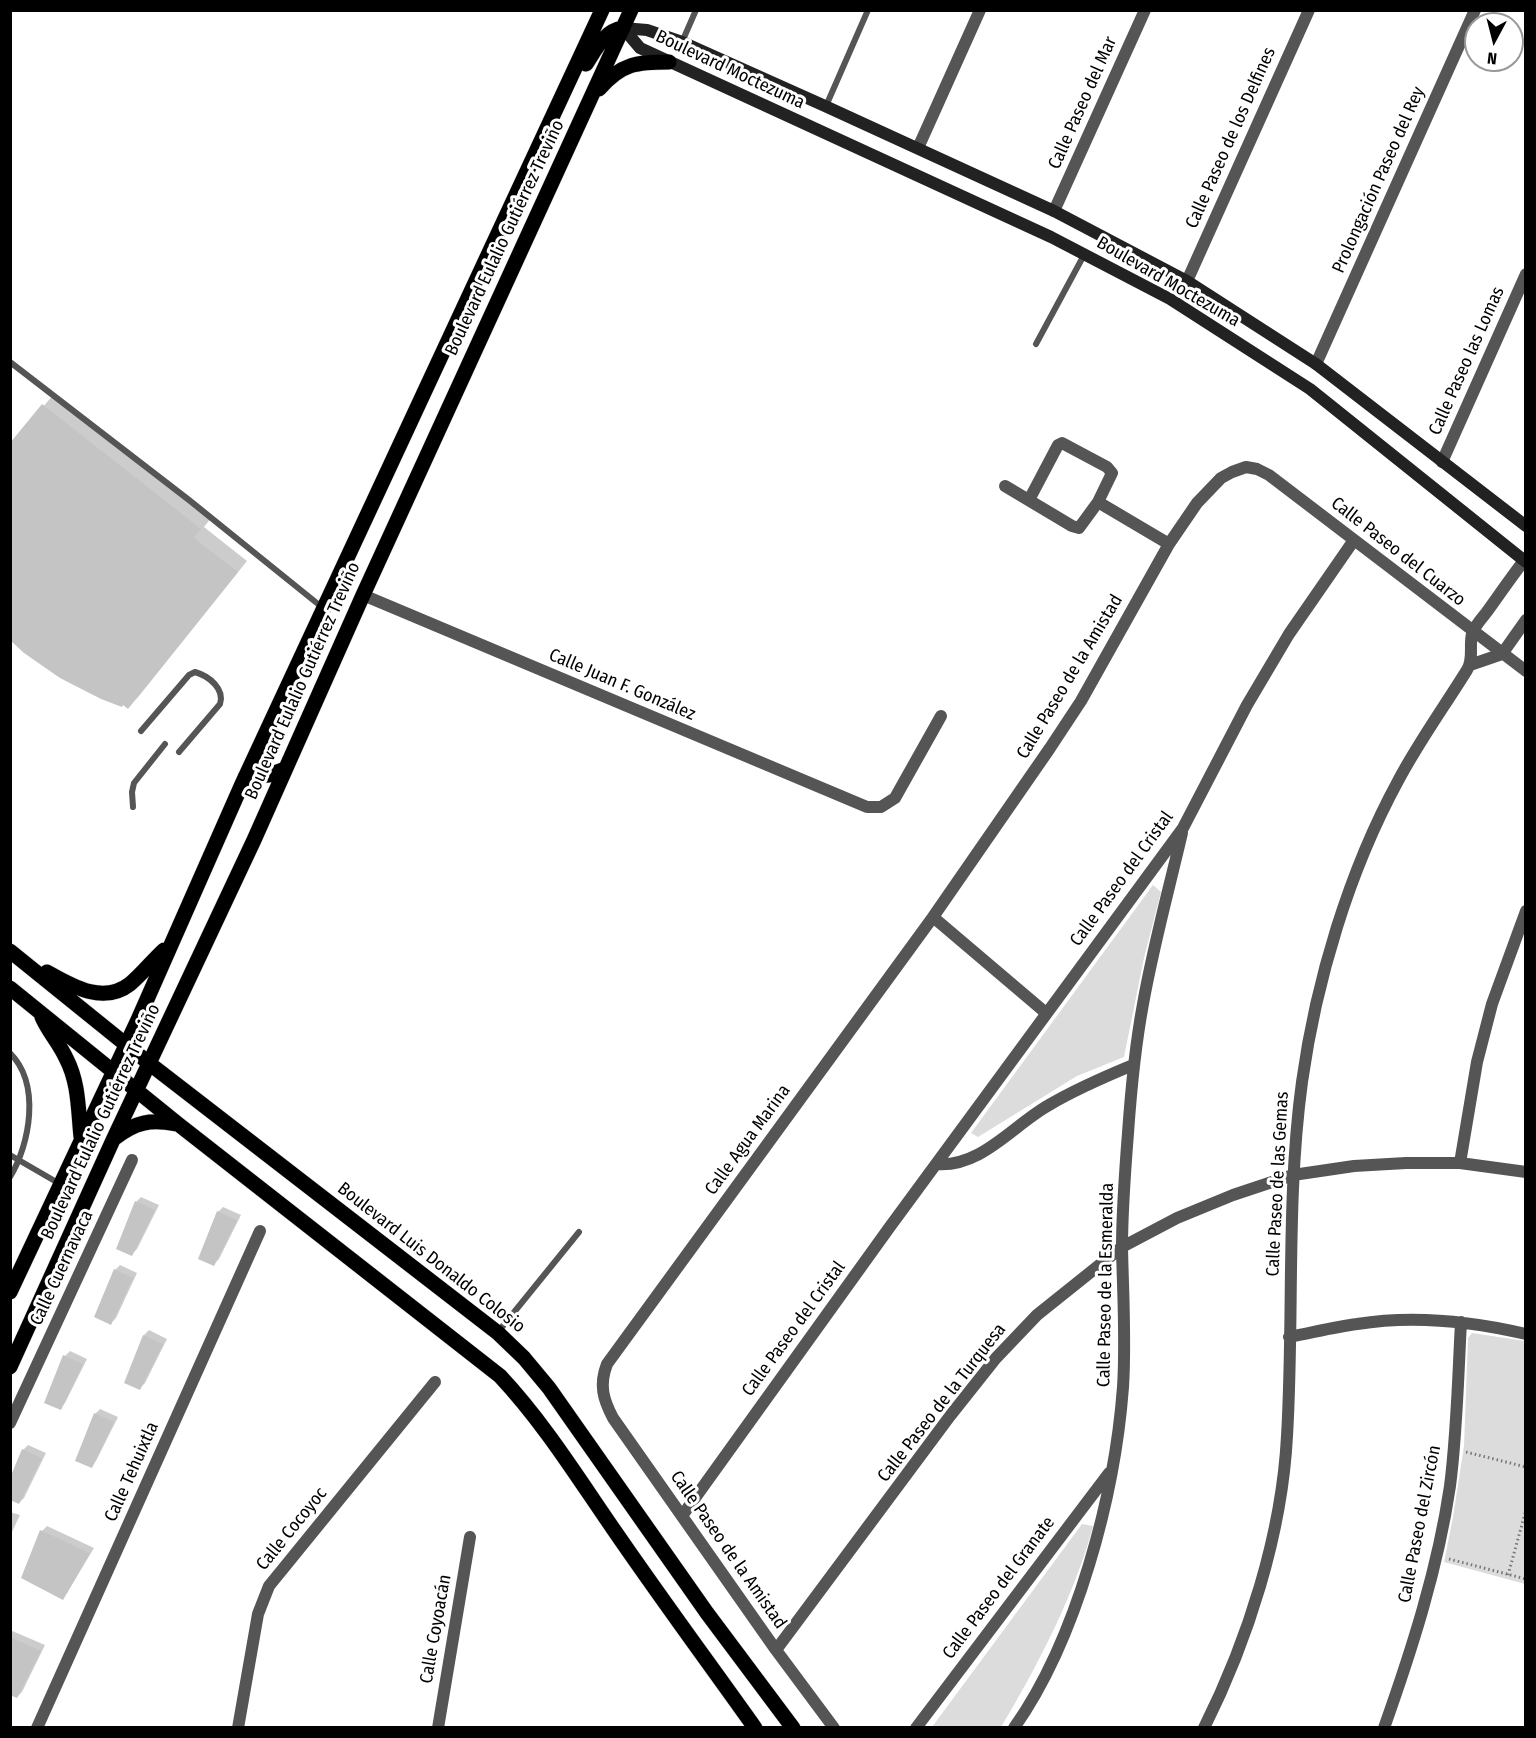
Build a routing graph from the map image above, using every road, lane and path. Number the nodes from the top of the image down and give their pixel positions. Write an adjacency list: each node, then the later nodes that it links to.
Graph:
1 (602, 10): 13 (main road, Boulevard Eulalio Gutiérrez Treviño)
2 (617, 10): 10 (main road)
3 (631, 10): 10 (main road, Boulevard Eulalio Gutiérrez Treviño)
4 (696, 10): 11 (lane)
5 (868, 10): 15 (lane)
6 (980, 10): 16 (street)
7 (1145, 10): 17 (street, Calle Paseo del Mar)
8 (1309, 10): 20 (street, Calle Paseo de los Delfines)
9 (1475, 10): 23 (street, Prolongación Paseo del Rey)
10 (623, 28): 11 (main road, Boulevard Moctezuma); 12 (main road, Boulevard Moctezuma); 13 (main road); 14 (main road, Boulevard Eulalio Gutiérrez Treviño)
11 (682, 42): 15 (main road, Boulevard Moctezuma)
12 (669, 62): 14 (main road); 18 (main road, Boulevard Moctezuma)
13 (567, 86): 34 (main road, Boulevard Eulalio Gutiérrez Treviño)
14 (588, 102): 33 (main road, Boulevard Eulalio Gutiérrez Treviño)
15 (825, 106): 16 (main road, Boulevard Moctezuma)
16 (918, 148): 17 (main road, Boulevard Moctezuma)
17 (1054, 211): 20 (main road, Boulevard Moctezuma)
18 (1084, 255): 21 (lane); 32 (main road, Boulevard Moctezuma)
19 (1526, 274): 24 (street, Calle Paseo las Lomas)
20 (1186, 280): 23 (main road, Boulevard Moctezuma)
21 (1036, 344)
22 (10, 362): 34 (lane)
23 (1316, 364): 24 (main road, Boulevard Moctezuma)
24 (1442, 462): 29 (main road, Boulevard Moctezuma)
25 (1246, 467): 30 (street, Calle Paseo del Cuarzo); 31 (street, Calle Paseo de la Amistad)
26 (1005, 486): 27 (street)
27 (1029, 500): 28 (street); 28 (street)
28 (1098, 502): 31 (street)
29 (1526, 526)
30 (1354, 540): 36 (street, Calle Paseo del Cuarzo); 47 (street, Calle Paseo del Cristal)
31 (1169, 544): 49 (street, Calle Paseo de la Amistad)
32 (1525, 560): 36 (street)
33 (363, 596): 40 (street, Calle Juan F. González); 44 (main road, Boulevard Eulalio Gutiérrez Treviño)
34 (324, 609): 45 (main road, Boulevard Eulalio Gutiérrez Treviño)
35 (1526, 620): 37 (street)
36 (1472, 632): 37 (street, Calle Paseo del Cuarzo); 38 (street, Calle Paseo de las Gemas)
37 (1502, 654): 38 (street); 39 (street, Calle Paseo del Cuarzo)
38 (1470, 665): 70 (street, Calle Paseo de las Gemas)
39 (1526, 671)
40 (941, 716)
41 (141, 731): 43 (lane)
42 (165, 744): 46 (lane)
43 (178, 752)
44 (285, 769): 45 (main road); 57 (main road, Boulevard Eulalio Gutiérrez Treviño)
45 (245, 777): 50 (main road, Boulevard Eulalio Gutiérrez Treviño)
46 (134, 807)
47 (1183, 828): 54 (street, Calle Paseo del Cristal); 58 (street, Calle Paseo de la Esmeralda)
48 (1526, 911): 67 (street)
49 (933, 917): 54 (street); 83 (street, Calle Agua Marina)
50 (171, 944): 51 (main road); 55 (main road, Boulevard Eulalio Gutiérrez Treviño)
51 (15, 955): 55 (main road, Boulevard Luis Donaldo Colosio)
52 (10, 988): 53 (main road)
53 (39, 1011): 59 (main road); 62 (main road)
54 (1046, 1013): 68 (street, Calle Paseo del Cristal)
55 (126, 1044): 57 (main road, Boulevard Luis Donaldo Colosio); 59 (main road, Boulevard Eulalio Gutiérrez Treviño)
56 (10, 1053): 66 (lane)
57 (150, 1064): 60 (main road, Boulevard Eulalio Gutiérrez Treviño); 78 (main road, Boulevard Luis Donaldo Colosio)
58 (1133, 1065): 68 (street); 75 (street, Calle Paseo de la Esmeralda)
59 (113, 1072): 60 (main road); 62 (main road, Boulevard Eulalio Gutiérrez Treviño)
60 (137, 1090): 61 (main road); 63 (main road, Boulevard Eulalio Gutiérrez Treviño)
61 (178, 1124): 63 (main road); 100 (main road)
62 (81, 1140): 72 (main road, Boulevard Eulalio Gutiérrez Treviño)
63 (113, 1140): 81 (main road, Boulevard Eulalio Gutiérrez Treviño)
64 (10, 1155): 66 (lane)
65 (132, 1160): 84 (street, Calle Cuernavaca)
66 (20, 1161): 71 (lane); 72 (lane)
67 (1460, 1163): 69 (street, Calle Paseo de la Turquesa); 70 (street, Calle Paseo de la Turquesa)
68 (936, 1164): 91 (street, Calle Paseo del Cristal)
69 (1526, 1172)
70 (1293, 1175): 75 (street, Calle Paseo de la Turquesa); 80 (street, Calle Paseo de las Gemas)
71 (10, 1177)
72 (60, 1185): 76 (main road, Boulevard Eulalio Gutiérrez Treviño)
73 (260, 1231): 97 (street, Calle Tehuixtla)
74 (579, 1232): 78 (lane)
75 (1122, 1247): 89 (street, Calle Paseo de la Esmeralda); 96 (street, Calle Paseo de la Turquesa)
76 (10, 1292)
77 (1461, 1322): 79 (street); 80 (street); 106 (street, Calle Paseo del Zircón)
78 (498, 1333): 101 (main road, Boulevard Luis Donaldo Colosio)
79 (1526, 1334)
80 (1289, 1337): 105 (street, Calle Paseo de las Gemas)
81 (10, 1367)
82 (435, 1382): 98 (street, Calle Cocoyoc)
83 (602, 1388): 91 (street, Calle Paseo de la Amistad)
84 (10, 1423)
85 (1468, 1444): 86 (path)
86 (1467, 1452): 87 (path); 88 (path)
87 (1465, 1463)
88 (1526, 1467)
89 (1111, 1470): 103 (street, Calle Paseo del Granate); 104 (street, Calle Paseo de la Esmeralda)
90 (1526, 1510): 94 (path)
91 (682, 1516): 96 (street, Calle Paseo de la Amistad)
92 (470, 1537): 99 (street, Calle Coyoacán)
93 (1450, 1550): 94 (path)
94 (1509, 1575): 95 (path)
95 (1526, 1579)
96 (776, 1650): 102 (street, Calle Paseo de la Amistad)
97 (37, 1728)
98 (238, 1728)
99 (438, 1728)
100 (755, 1728)
101 (793, 1728)
102 (834, 1728)
103 (916, 1728)
104 (1014, 1728)
105 (1204, 1728)
106 (1384, 1728)

